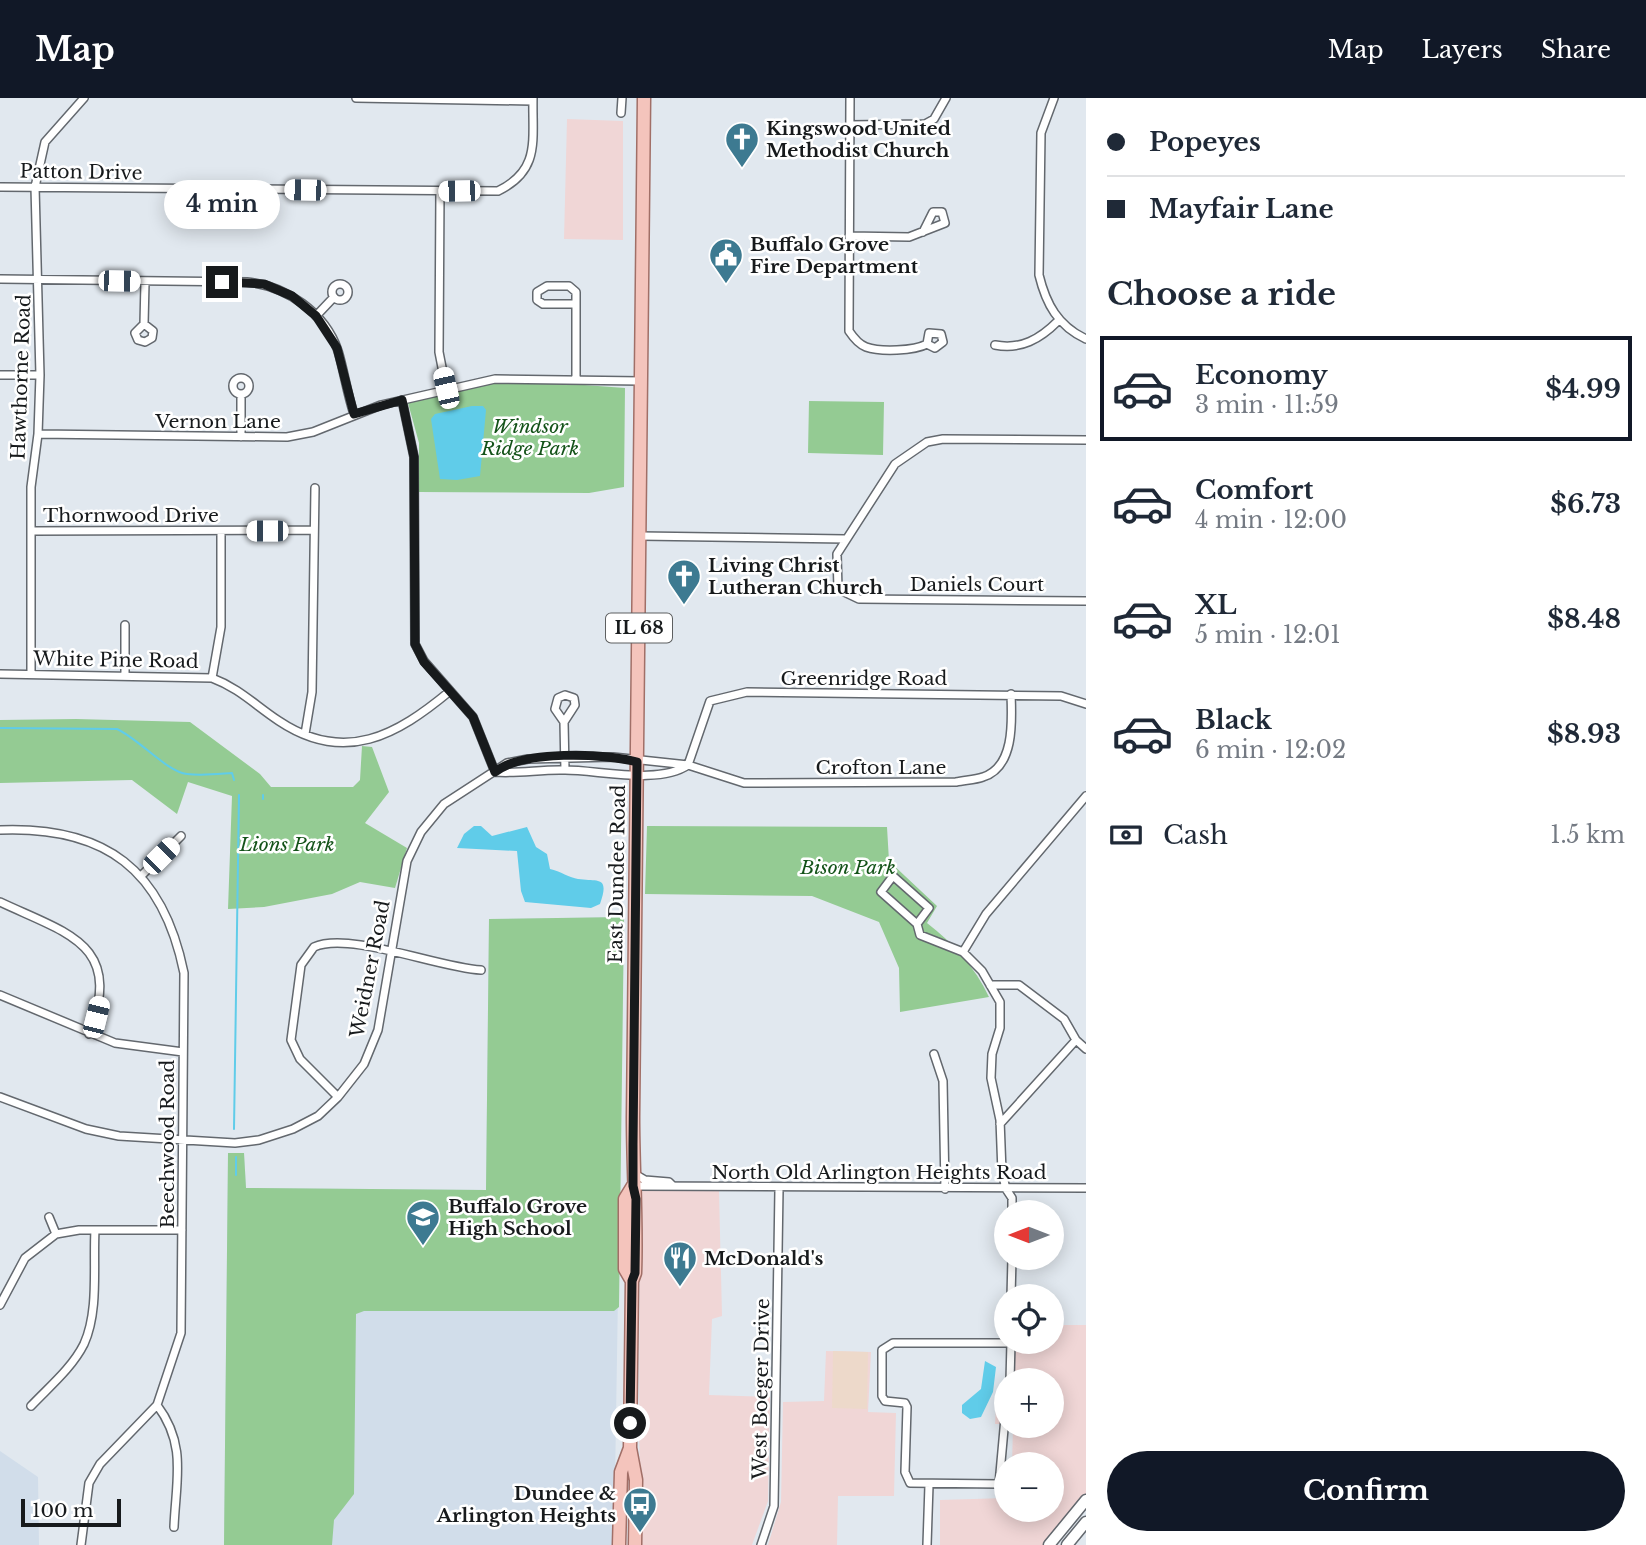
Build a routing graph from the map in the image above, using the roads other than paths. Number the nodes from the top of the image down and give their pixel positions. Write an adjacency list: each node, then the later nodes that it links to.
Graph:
1 (85, 98): 12 (street, Hawthorne Road)
2 (356, 98): 8 (street)
3 (622, 98): 9 (street)
4 (644, 98): 30 (main road, East Dundee Road / IL 68)
5 (850, 98): 10 (street)
6 (946, 98): 10 (street)
7 (1054, 98): 22 (street)
8 (533, 99): 13 (street, Patton Drive)
9 (621, 113)
10 (850, 125): 15 (street)
11 (0, 187): 12 (street, Patton Drive)
12 (35, 187): 13 (street, Patton Drive); 17 (street, Hawthorne Road)
13 (440, 191): 31 (street)
14 (923, 232): 15 (street)
15 (849, 236): 25 (street)
16 (0, 279): 17 (street)
17 (39, 280): 18 (street); 28 (street, Hawthorne Road)
18 (145, 282): 21 (street); 23 (street)
19 (334, 297): 21 (street)
20 (576, 304): 20 (street); 29 (street)
21 (316, 316): 34 (street)
22 (1058, 321): 24 (street); 26 (street)
23 (144, 324)
24 (1086, 339)
25 (927, 344)
26 (995, 345)
27 (0, 375): 28 (street)
28 (40, 375): 35 (street, Hawthorne Road)
29 (576, 379): 30 (street, Vernon Lane); 31 (street, Vernon Lane)
30 (641, 381): 42 (main road, East Dundee Road / IL 68)
31 (446, 388): 33 (street, Vernon Lane)
32 (240, 394): 36 (street)
33 (402, 400): 34 (street, Vernon Lane); 50 (street)
34 (354, 414): 36 (street, Vernon Lane)
35 (38, 434): 36 (street, Vernon Lane); 40 (street, Hawthorne Road)
36 (240, 437)
37 (1086, 440): 43 (street)
38 (315, 488): 39 (street)
39 (314, 530): 41 (street, Thornwood Drive); 54 (street)
40 (32, 531): 41 (street, Thornwood Drive); 47 (street, Hawthorne Road)
41 (221, 531): 49 (street)
42 (640, 536): 43 (street); 57 (main road, East Dundee Road / IL 68)
43 (845, 539): 44 (street, Daniels Court)
44 (1086, 601)
45 (125, 625): 48 (street)
46 (0, 674): 47 (street, White Pine Road)
47 (31, 674): 48 (street, White Pine Road)
48 (125, 674): 49 (street, White Pine Road)
49 (212, 678): 54 (street, White Pine Road)
50 (450, 691): 54 (street, White Pine Road); 59 (street)
51 (1011, 695): 52 (street, Greenridge Road); 56 (street, Greenridge Road); 56 (street, Crofton Lane)
52 (1086, 704)
53 (565, 722): 55 (street)
54 (305, 734)
55 (565, 757): 57 (street, Weidner Road); 58 (street); 59 (street, Weidner Road)
56 (688, 765): 57 (street, Crofton Lane); 57 (street)
57 (637, 768): 58 (street, Weidner Road); 80 (main road, East Dundee Road / IL 68)
58 (565, 770): 59 (street, Weidner Road)
59 (495, 772): 66 (street, Weidner Road)
60 (1086, 796): 67 (street)
61 (0, 830): 63 (street, Beechwood Road)
62 (181, 836): 63 (street)
63 (142, 875): 74 (street, Beechwood Road)
64 (0, 902): 71 (street)
65 (917, 924): 65 (street); 67 (street)
66 (390, 951): 68 (street); 76 (street, Weidner Road); 76 (street)
67 (963, 952): 69 (street)
68 (481, 970)
69 (990, 985): 72 (street); 78 (street)
70 (0, 995): 71 (street)
71 (89, 1034): 74 (street)
72 (1076, 1040): 73 (street); 78 (street)
73 (1086, 1049)
74 (183, 1052): 79 (street, Beechwood Road)
75 (934, 1054): 84 (street)
76 (338, 1097): 79 (street, Weidner Road)
77 (1, 1100): 79 (street, Weidner Road)
78 (1000, 1124): 85 (street)
79 (184, 1142): 89 (street, Beechwood Road)
80 (633, 1180): 81 (street, North Old Arlington Heights Road); 81 (street, North Old Arlington Heights Road); 96 (main road, East Dundee Road / IL 68)
81 (673, 1186): 83 (street, North Old Arlington Heights Road)
82 (1086, 1188): 85 (street, North Old Arlington Heights Road)
83 (779, 1189): 84 (street, North Old Arlington Heights Road); 104 (street, West Boeger Drive)
84 (945, 1189): 85 (street, North Old Arlington Heights Road)
85 (1006, 1189): 86 (street)
86 (1012, 1200)
87 (49, 1217): 90 (street)
88 (95, 1230): 89 (street); 90 (street); 94 (street)
89 (182, 1230): 93 (street, Beechwood Road)
90 (56, 1234): 91 (street)
91 (0, 1305)
92 (994, 1343): 97 (street)
93 (157, 1405): 100 (street); 101 (street, Beechwood Road)
94 (31, 1406)
95 (1003, 1438): 97 (street)
96 (630, 1448): 102 (main road, East Dundee Road / IL 68); 103 (main road, East Dundee Road / IL 68)
97 (929, 1485): 105 (street)
98 (1086, 1500): 106 (main road)
99 (1086, 1522): 107 (main road)
100 (174, 1527)
101 (81, 1545)
102 (619, 1545)
103 (635, 1545)
104 (761, 1545)
105 (927, 1545)
106 (1049, 1545)
107 (1067, 1545)

